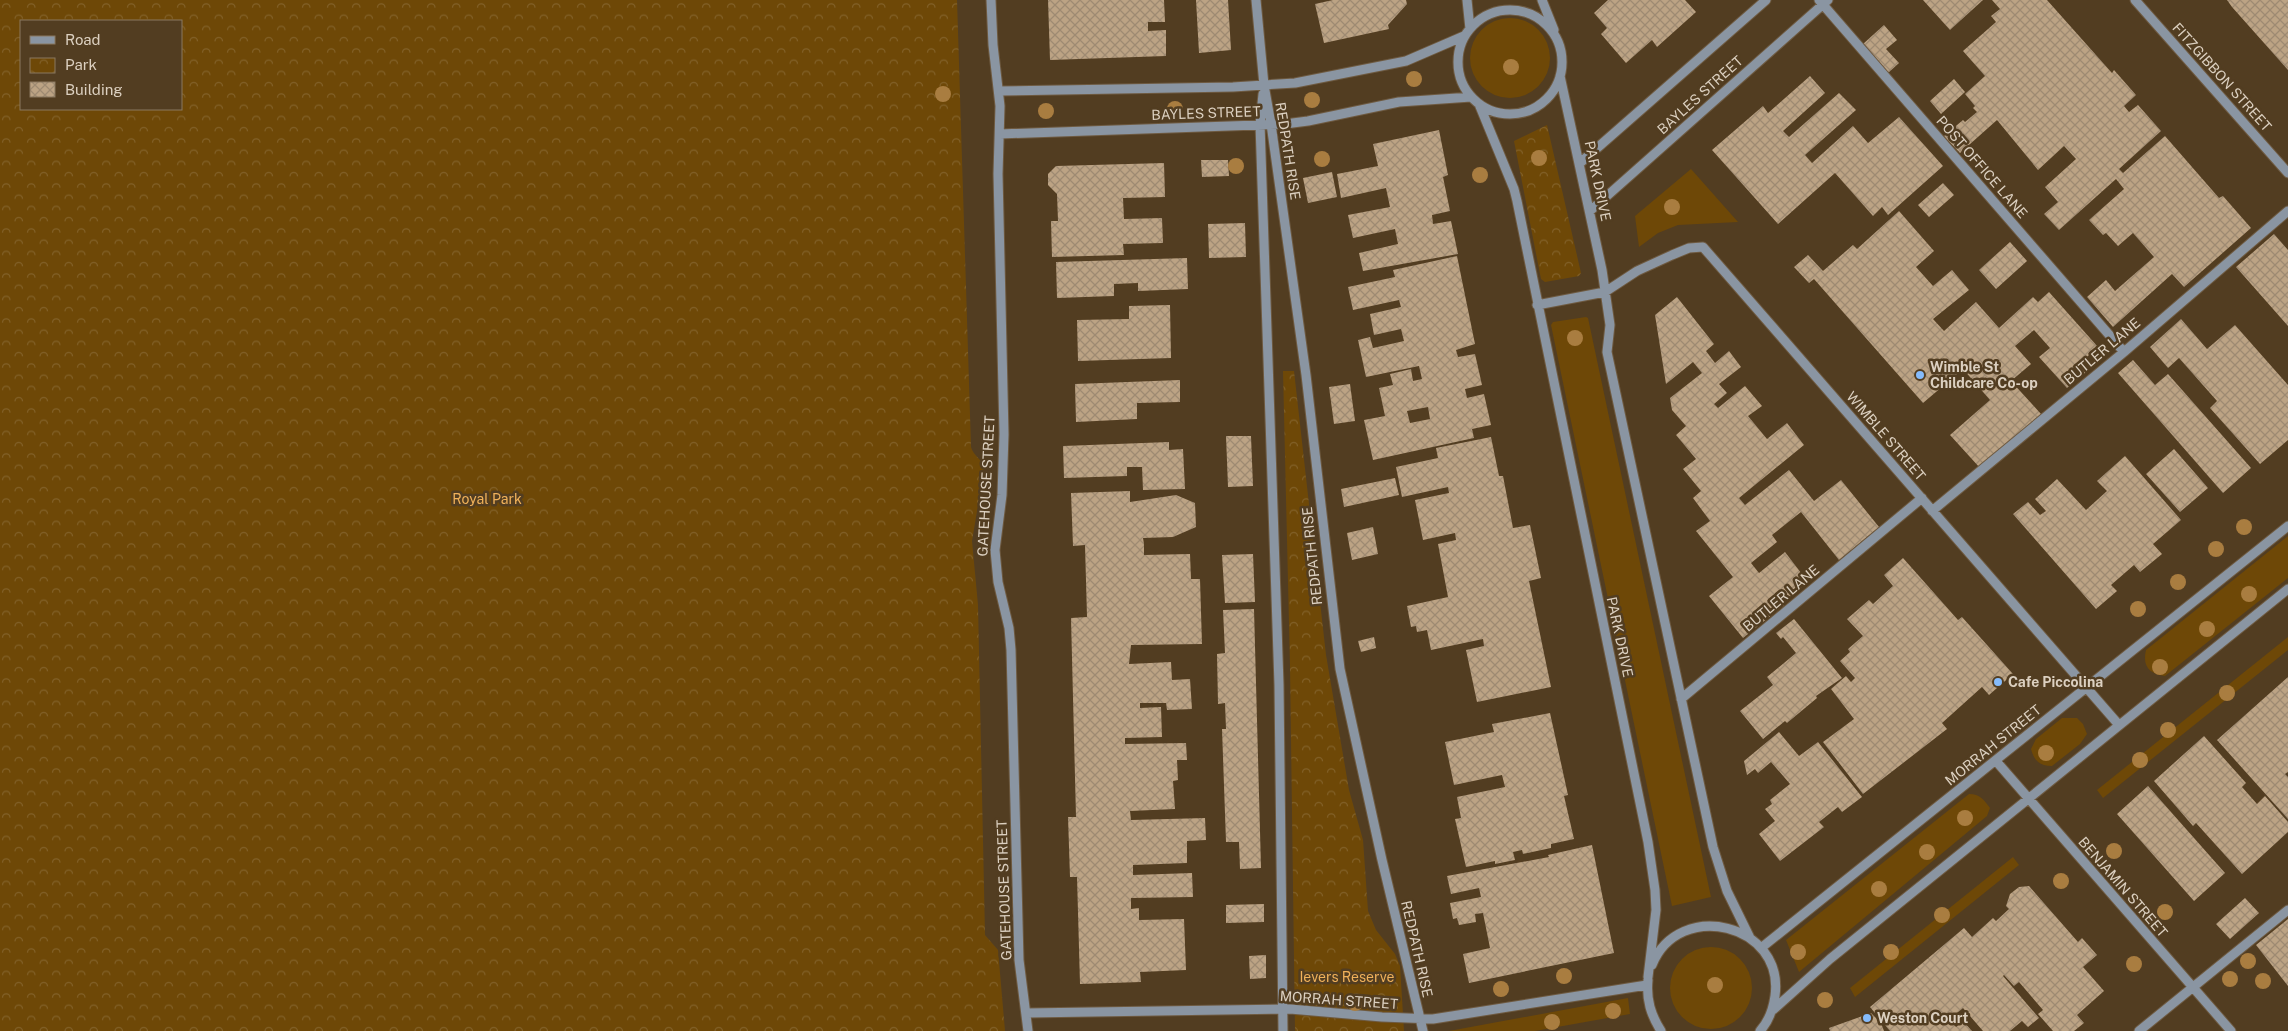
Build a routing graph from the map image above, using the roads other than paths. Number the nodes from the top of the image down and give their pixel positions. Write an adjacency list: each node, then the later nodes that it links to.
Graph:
1 (991, 0): 12 (street, GATEHOUSE STREET)
2 (1256, 0): 11 (street, REDPATH RISE)
3 (1467, 0): 8 (street)
4 (1542, 0): 9 (street)
5 (1766, 0): 17 (street, BAYLES STREET)
6 (2134, 0): 18 (street, FITZGIBBON STREET)
7 (1823, 2): 19 (street, BAYLES STREET); 23 (street, POST OFFICE LANE)
8 (1467, 32): 9 (street); 11 (street, BAYLES STREET); 13 (street)
9 (1557, 40): 10 (street)
10 (1560, 76): 13 (street); 17 (street, PARK DRIVE)
11 (1264, 85): 12 (street, BAYLES STREET); 14 (street, REDPATH RISE); 15 (street, REDPATH RISE)
12 (999, 91): 16 (street, GATEHOUSE STREET)
13 (1475, 100): 15 (street, BAYLES STREET); 22 (street, PARK DRIVE)
14 (1260, 124): 15 (street, BAYLES STREET); 16 (street, BAYLES STREET); 38 (street, REDPATH RISE)
15 (1271, 124): 41 (street, REDPATH RISE)
16 (1000, 134): 40 (street, GATEHOUSE STREET)
17 (1580, 163): 19 (street, PARK DRIVE)
18 (2288, 172)
19 (1590, 211): 21 (street, PARK DRIVE)
20 (2288, 211): 23 (street, BUTLER LANE)
21 (1605, 292): 22 (street); 24 (street, WIMBLE STREET); 29 (street, PARK DRIVE)
22 (1537, 305): 36 (street, PARK DRIVE)
23 (2124, 352): 25 (street, BUTLER LANE)
24 (1922, 498): 25 (street, WIMBLE STREET); 29 (street, BUTLER LANE)
25 (1932, 510): 28 (street, WIMBLE STREET)
26 (2288, 526): 28 (street, MORRAH STREET)
27 (2288, 589): 30 (street)
28 (2086, 687): 30 (street, WIMBLE STREET); 31 (street, MORRAH STREET)
29 (1681, 699): 34 (street, PARK DRIVE)
30 (2119, 725): 32 (street)
31 (1996, 761): 32 (street, BENJAMIN STREET); 35 (street, MORRAH STREET)
32 (2028, 798): 37 (street, BENJAMIN STREET); 39 (street)
33 (2288, 910): 37 (street)
34 (1750, 938): 35 (street); 36 (street)
35 (1761, 948): 39 (street)
36 (1648, 981): 41 (street, MORRAH STREET); 45 (street, PARK DRIVE)
37 (2193, 988): 47 (street); 48 (street, BENJAMIN STREET)
38 (1284, 1009): 40 (street, MORRAH STREET); 41 (street, MORRAH STREET); 43 (street, REDPATH RISE)
39 (1773, 1010): 46 (street)
40 (1027, 1013): 42 (street, GATEHOUSE STREET)
41 (1420, 1019): 44 (street, REDPATH RISE)
42 (1028, 1031)
43 (1283, 1031)
44 (1423, 1031)
45 (1660, 1031)
46 (1760, 1031)
47 (2139, 1031)
48 (2231, 1031)

